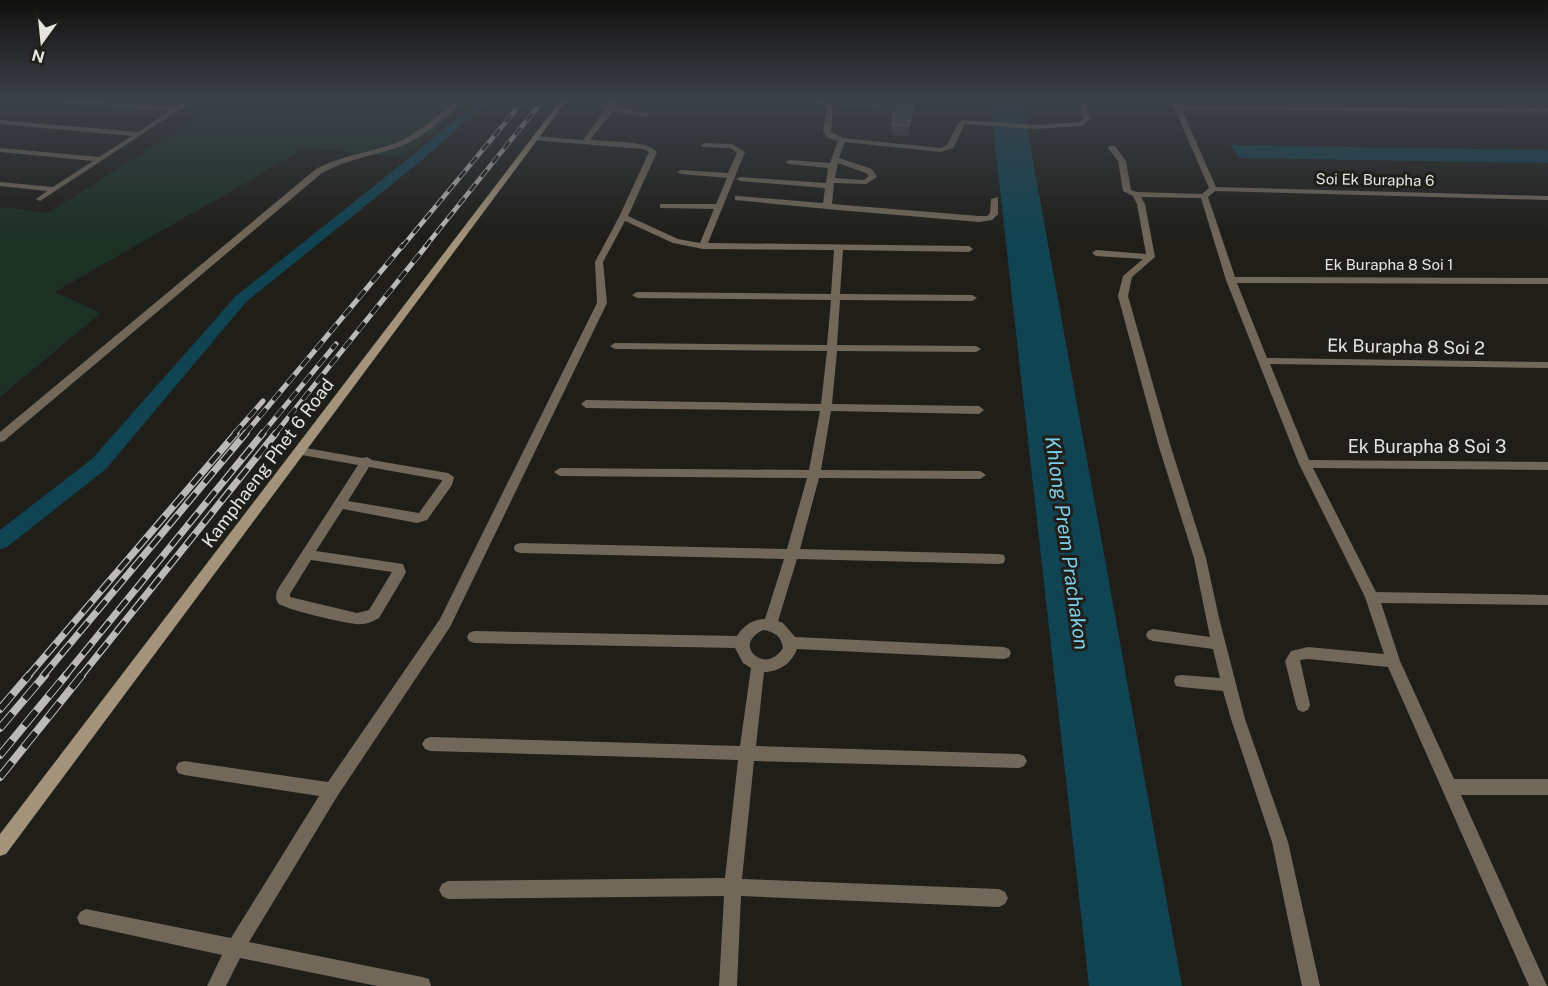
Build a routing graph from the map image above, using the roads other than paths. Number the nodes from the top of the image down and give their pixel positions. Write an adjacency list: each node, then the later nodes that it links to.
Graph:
1 (120, 146): 12 (street)
2 (390, 146): 48 (street)
3 (529, 146): 49 (main road, Kamphaeng Phet 6 Road)
4 (632, 146): 29 (street)
5 (716, 146): 16 (street)
6 (840, 146): 14 (street)
7 (902, 146): 8 (street)
8 (951, 146)
9 (1192, 146): 20 (street)
10 (1112, 148): 21 (street)
11 (0, 150): 12 (street)
12 (100, 159): 19 (street)
13 (789, 162): 14 (street)
14 (834, 163): 17 (street); 17 (street)
15 (681, 172): 16 (street)
16 (736, 178): 17 (street); 27 (street)
17 (830, 183): 28 (street)
18 (0, 184): 19 (street)
19 (53, 189): 24 (street)
20 (1209, 193): 21 (street, Soi Ek Burapha 6); 23 (street, Soi Ek Burapha 6); 35 (street)
21 (1136, 194): 34 (street)
22 (738, 198): 28 (street)
23 (1548, 198)
24 (40, 199)
25 (995, 199): 28 (street)
26 (663, 206): 27 (street)
27 (719, 207): 30 (street)
28 (827, 207)
29 (623, 217): 30 (street); 81 (street)
30 (703, 246): 31 (street)
31 (839, 248): 32 (street); 38 (street)
32 (969, 249)
33 (1095, 253): 34 (street)
34 (1151, 257): 68 (street)
35 (1231, 280): 36 (street, Ek Burapha 8 Soi 1); 43 (street)
36 (1548, 281)
37 (637, 295): 38 (street)
38 (835, 297): 39 (street); 41 (street)
39 (972, 298)
40 (615, 345): 41 (street)
41 (830, 347): 42 (street); 46 (street)
42 (976, 349)
43 (1264, 361): 44 (street, Ek Burapha 8 Soi 2); 51 (street)
44 (1548, 365)
45 (586, 404): 46 (street)
46 (825, 407): 47 (street); 54 (street)
47 (979, 410)
48 (0, 438)
49 (300, 451): 50 (street); 82 (main road, Kamphaeng Phet 6 Road)
50 (367, 461): 56 (street); 56 (street)
51 (1305, 464): 52 (street, Ek Burapha 8 Soi 3); 61 (street)
52 (1548, 466)
53 (560, 472): 54 (street)
54 (813, 473): 55 (street); 59 (street)
55 (980, 475)
56 (341, 504): 58 (street)
57 (520, 548): 59 (street)
58 (309, 555): 58 (street)
59 (794, 555): 60 (street); 63 (street)
60 (999, 558)
61 (1371, 597): 62 (street); 70 (street)
62 (1548, 600)
63 (770, 624): 66 (street); 67 (street)
64 (1153, 635): 68 (street)
65 (474, 637): 66 (street)
66 (741, 642): 71 (street)
67 (790, 643): 69 (street); 71 (street)
68 (1218, 644): 73 (street)
69 (1004, 652)
70 (1393, 661): 74 (street); 79 (street)
71 (758, 664): 76 (street)
72 (1181, 681): 73 (street)
73 (1229, 685): 91 (street)
74 (1303, 705)
75 (430, 744): 76 (street)
76 (746, 754): 77 (street); 83 (street)
77 (1019, 761)
78 (184, 768): 81 (street)
79 (1451, 787): 80 (street); 92 (street)
80 (1548, 787)
81 (332, 790): 87 (street)
82 (0, 848)
83 (732, 887): 84 (street); 85 (street); 90 (street)
84 (448, 890)
85 (999, 898)
86 (86, 918): 87 (street)
87 (235, 949): 88 (street); 89 (street)
88 (216, 986)
89 (422, 986)
90 (728, 986)
91 (1311, 986)
92 (1538, 986)

